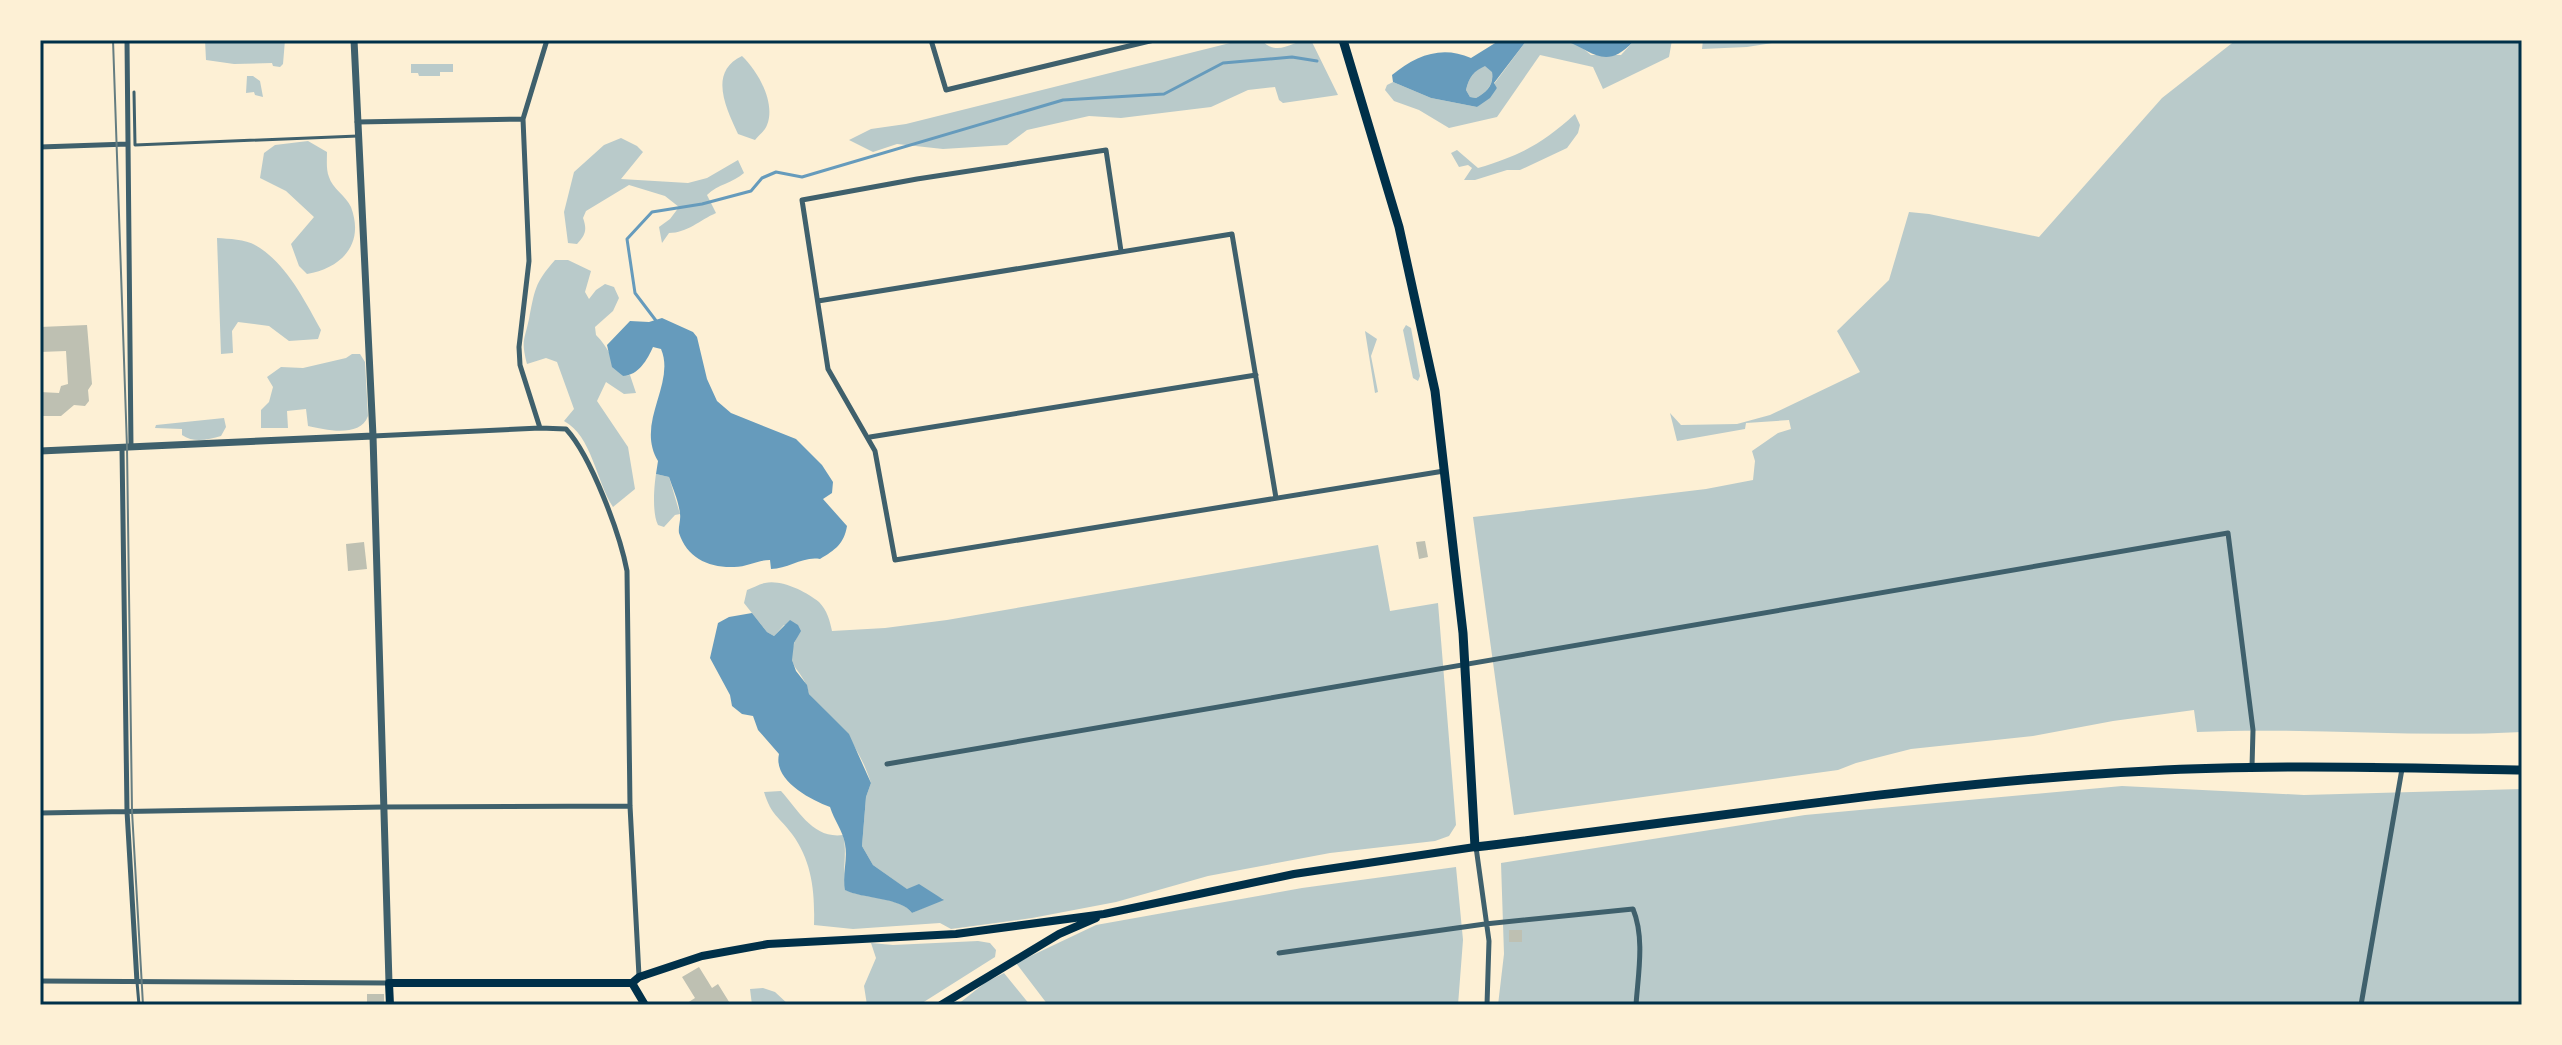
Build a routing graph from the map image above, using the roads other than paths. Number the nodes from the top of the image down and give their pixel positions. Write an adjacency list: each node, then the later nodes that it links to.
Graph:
1 (127, 40): 11 (street)
2 (354, 40): 9 (street)
3 (547, 40): 8 (street)
4 (931, 40): 5 (street)
5 (1154, 40)
6 (1343, 40): 22 (main road)
7 (134, 92): 10 (lane)
8 (523, 119): 9 (street); 16 (street)
9 (357, 122): 10 (street)
10 (358, 136): 17 (street)
11 (128, 144): 12 (street); 19 (street)
12 (40, 147)
13 (1121, 251): 14 (street); 14 (street); 15 (street)
14 (818, 301): 18 (street)
15 (1256, 375): 18 (street); 23 (street)
16 (540, 428): 17 (street); 29 (street)
17 (373, 436): 19 (street); 30 (street)
18 (870, 437): 23 (street)
19 (131, 447): 20 (street)
20 (122, 448): 21 (street); 31 (street)
21 (40, 451)
22 (1445, 470): 23 (street); 24 (main road)
23 (1276, 498)
24 (1465, 664): 25 (street); 26 (street); 33 (main road)
25 (887, 764)
26 (2252, 767): 27 (main road); 33 (main road)
27 (2402, 768): 28 (main road); 47 (street)
28 (2522, 770)
29 (630, 806): 30 (street); 37 (street)
30 (383, 807): 31 (street); 40 (street)
31 (127, 811): 32 (street); 39 (street)
32 (40, 813)
33 (1475, 847): 34 (main road); 35 (street)
34 (1104, 914): 37 (main road); 44 (main road)
35 (1485, 924): 36 (street); 45 (street); 46 (street)
36 (1279, 953)
37 (636, 980): 40 (main road); 41 (main road)
38 (40, 981): 39 (street)
39 (137, 982): 40 (street); 42 (lane)
40 (389, 983): 43 (main road)
41 (641, 1002)
42 (139, 1005)
43 (390, 1005)
44 (941, 1005)
45 (1487, 1005)
46 (1636, 1005)
47 (2361, 1005)

